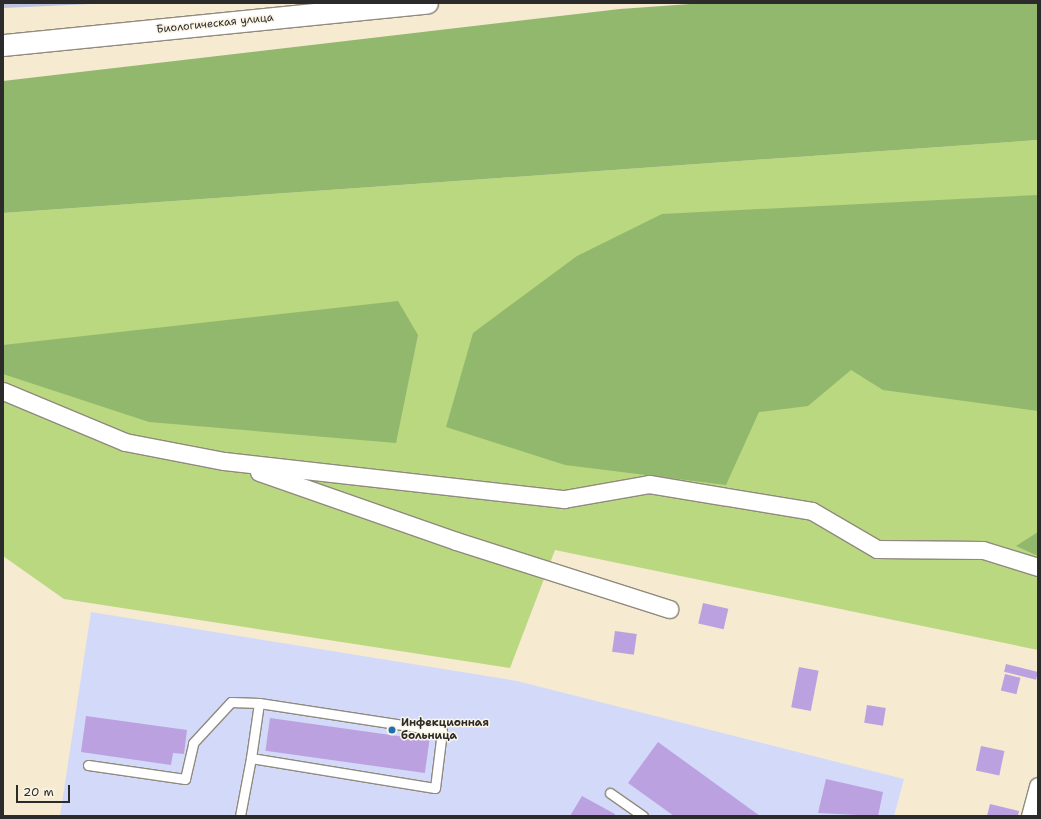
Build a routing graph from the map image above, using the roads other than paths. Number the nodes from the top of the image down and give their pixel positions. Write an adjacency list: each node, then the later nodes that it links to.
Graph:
1 (427, 3): 2 (street, Биологическая улица)
2 (3, 45)
3 (3, 391): 4 (street)
4 (224, 461): 5 (street); 6 (street)
5 (1038, 567)
6 (669, 609)
7 (259, 703): 8 (lane); 8 (lane); 9 (lane)
8 (251, 758): 12 (lane)
9 (88, 765)
10 (1038, 786): 14 (street)
11 (610, 793): 13 (lane)
12 (240, 816)
13 (642, 816)
14 (1030, 816)

